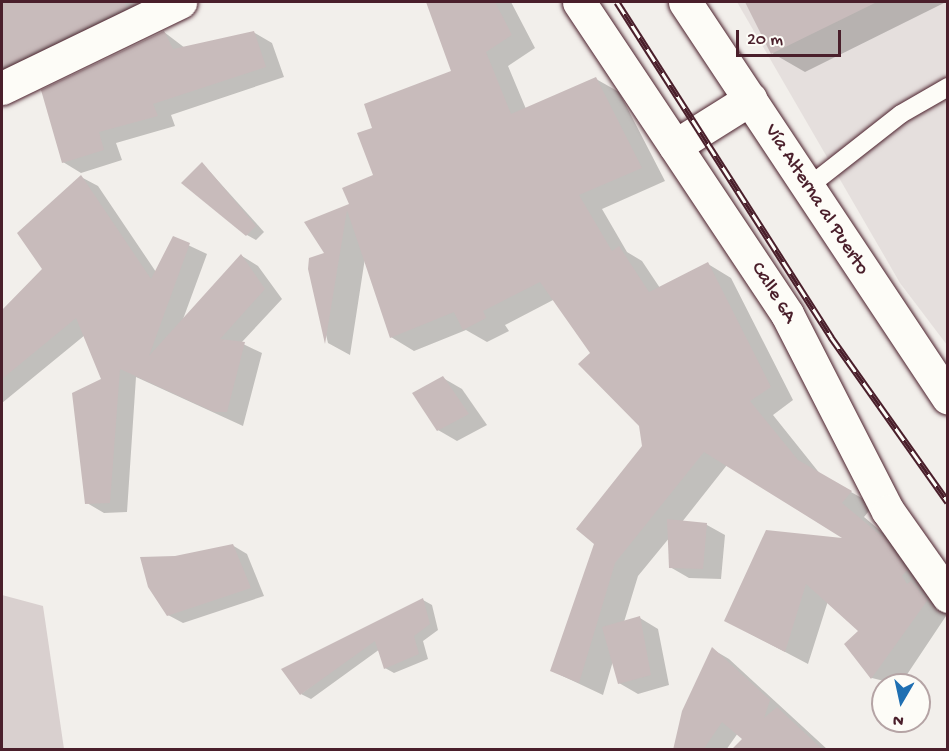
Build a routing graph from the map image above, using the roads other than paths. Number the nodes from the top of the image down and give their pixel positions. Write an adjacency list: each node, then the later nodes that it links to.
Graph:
1 (180, 2): 5 (street)
2 (579, 2): 7 (street, Calle 6A)
3 (685, 2): 6 (street, Vía Alterna al Puerto)
4 (948, 87): 8 (lane)
5 (2, 88)
6 (750, 99): 7 (street); 8 (street, Vía Alterna al Puerto)
7 (675, 146): 10 (street, Calle 6A)
8 (808, 187): 9 (street, Vía Alterna al Puerto)
9 (948, 398)
10 (948, 596)

